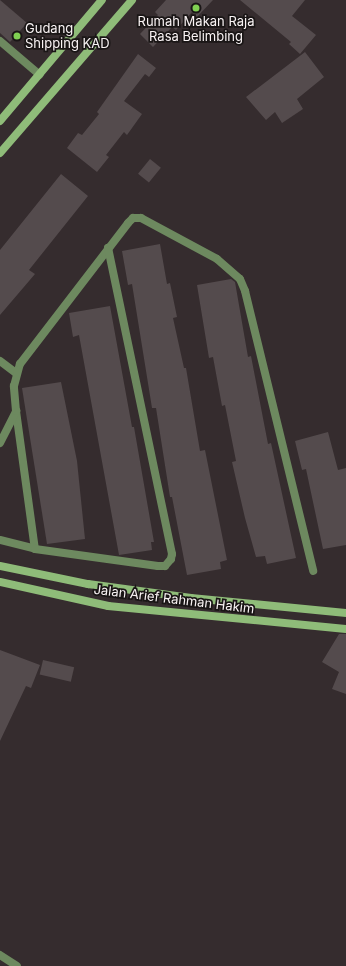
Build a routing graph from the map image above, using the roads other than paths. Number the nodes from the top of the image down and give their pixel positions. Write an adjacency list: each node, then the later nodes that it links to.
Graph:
1 (102, 0): 4 (street)
2 (132, 0): 6 (street)
3 (0, 41): 4 (street)
4 (40, 75): 5 (street)
5 (0, 121)
6 (0, 153)
7 (108, 248): 9 (street); 13 (street); 15 (street)
8 (0, 361): 9 (street)
9 (16, 373): 10 (street)
10 (16, 411): 11 (street); 13 (street)
11 (0, 443)
12 (0, 540): 13 (street)
13 (36, 549)
14 (0, 566): 17 (street, Jalan Arief Rahman Hakim)
15 (313, 571)
16 (0, 582): 18 (street, Jalan Arief Rahman Hakim)
17 (346, 613)
18 (346, 629)
19 (0, 955): 20 (street)
20 (17, 966)

